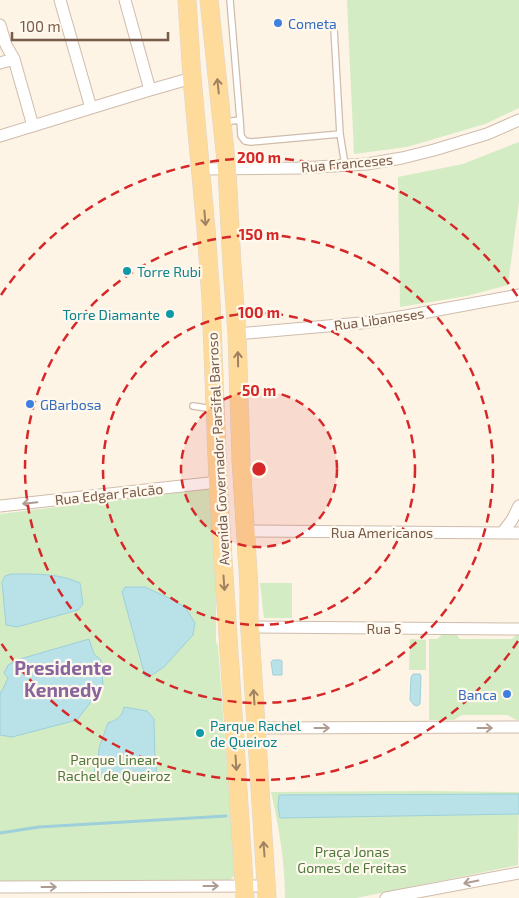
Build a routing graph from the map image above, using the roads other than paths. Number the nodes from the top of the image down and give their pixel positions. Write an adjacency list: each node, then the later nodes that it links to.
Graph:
1 (60, 0): 12 (street)
2 (125, 0): 11 (street)
3 (187, 0): 10 (main road, Avenida Governador Parsifal Barroso)
4 (209, 0): 15 (main road, Avenida Governador Parsifal Barroso, one-way to 4)
5 (230, 0): 13 (lane)
6 (0, 25): 8 (street)
7 (334, 29): 17 (lane)
8 (14, 59): 9 (street); 16 (street)
9 (0, 63)
10 (192, 78): 11 (street); 20 (main road, Avenida Governador Parsifal Barroso)
11 (150, 90): 12 (street)
12 (91, 108): 16 (street)
13 (240, 120): 15 (lane); 17 (lane)
14 (518, 121): 19 (street, Rua Franceses)
15 (222, 122): 21 (main road, Avenida Governador Parsifal Barroso)
16 (33, 126): 18 (street)
17 (340, 134): 19 (lane)
18 (0, 136)
19 (345, 165): 21 (street, Rua Franceses)
20 (201, 169): 21 (street, Rua Franceses); 25 (main road, Avenida Governador Parsifal Barroso, one-way to 25)
21 (227, 170): 23 (main road, Avenida Governador Parsifal Barroso)
22 (519, 295): 23 (street, Rua Libaneses)
23 (237, 334): 29 (main road, Avenida Governador Parsifal Barroso, one-way to 23)
24 (193, 406): 25 (lane)
25 (215, 409): 26 (main road, Avenida Governador Parsifal Barroso)
26 (218, 482): 27 (street, Rua Edgar Falcão, one-way to 27); 32 (main road); 38 (main road, Avenida Governador Parsifal Barroso, one-way to 38)
27 (0, 506)
28 (519, 506): 30 (street)
29 (245, 531): 30 (street, Rua Americanos); 32 (main road, Avenida Governador Parsifal Barroso)
30 (502, 533): 31 (street, Rua Americanos)
31 (519, 533)
32 (249, 622): 33 (street, Rua 5); 35 (main road, Avenida Governador Parsifal Barroso, one-way to 32)
33 (519, 629)
34 (519, 727): 35 (street, one-way to 34)
35 (256, 728): 39 (main road, Avenida Governador Parsifal Barroso, one-way to 35)
36 (519, 873): 40 (street, one-way to 40)
37 (0, 887): 38 (street, one-way to 38)
38 (245, 892): 39 (street)
39 (267, 892)
40 (386, 898)

